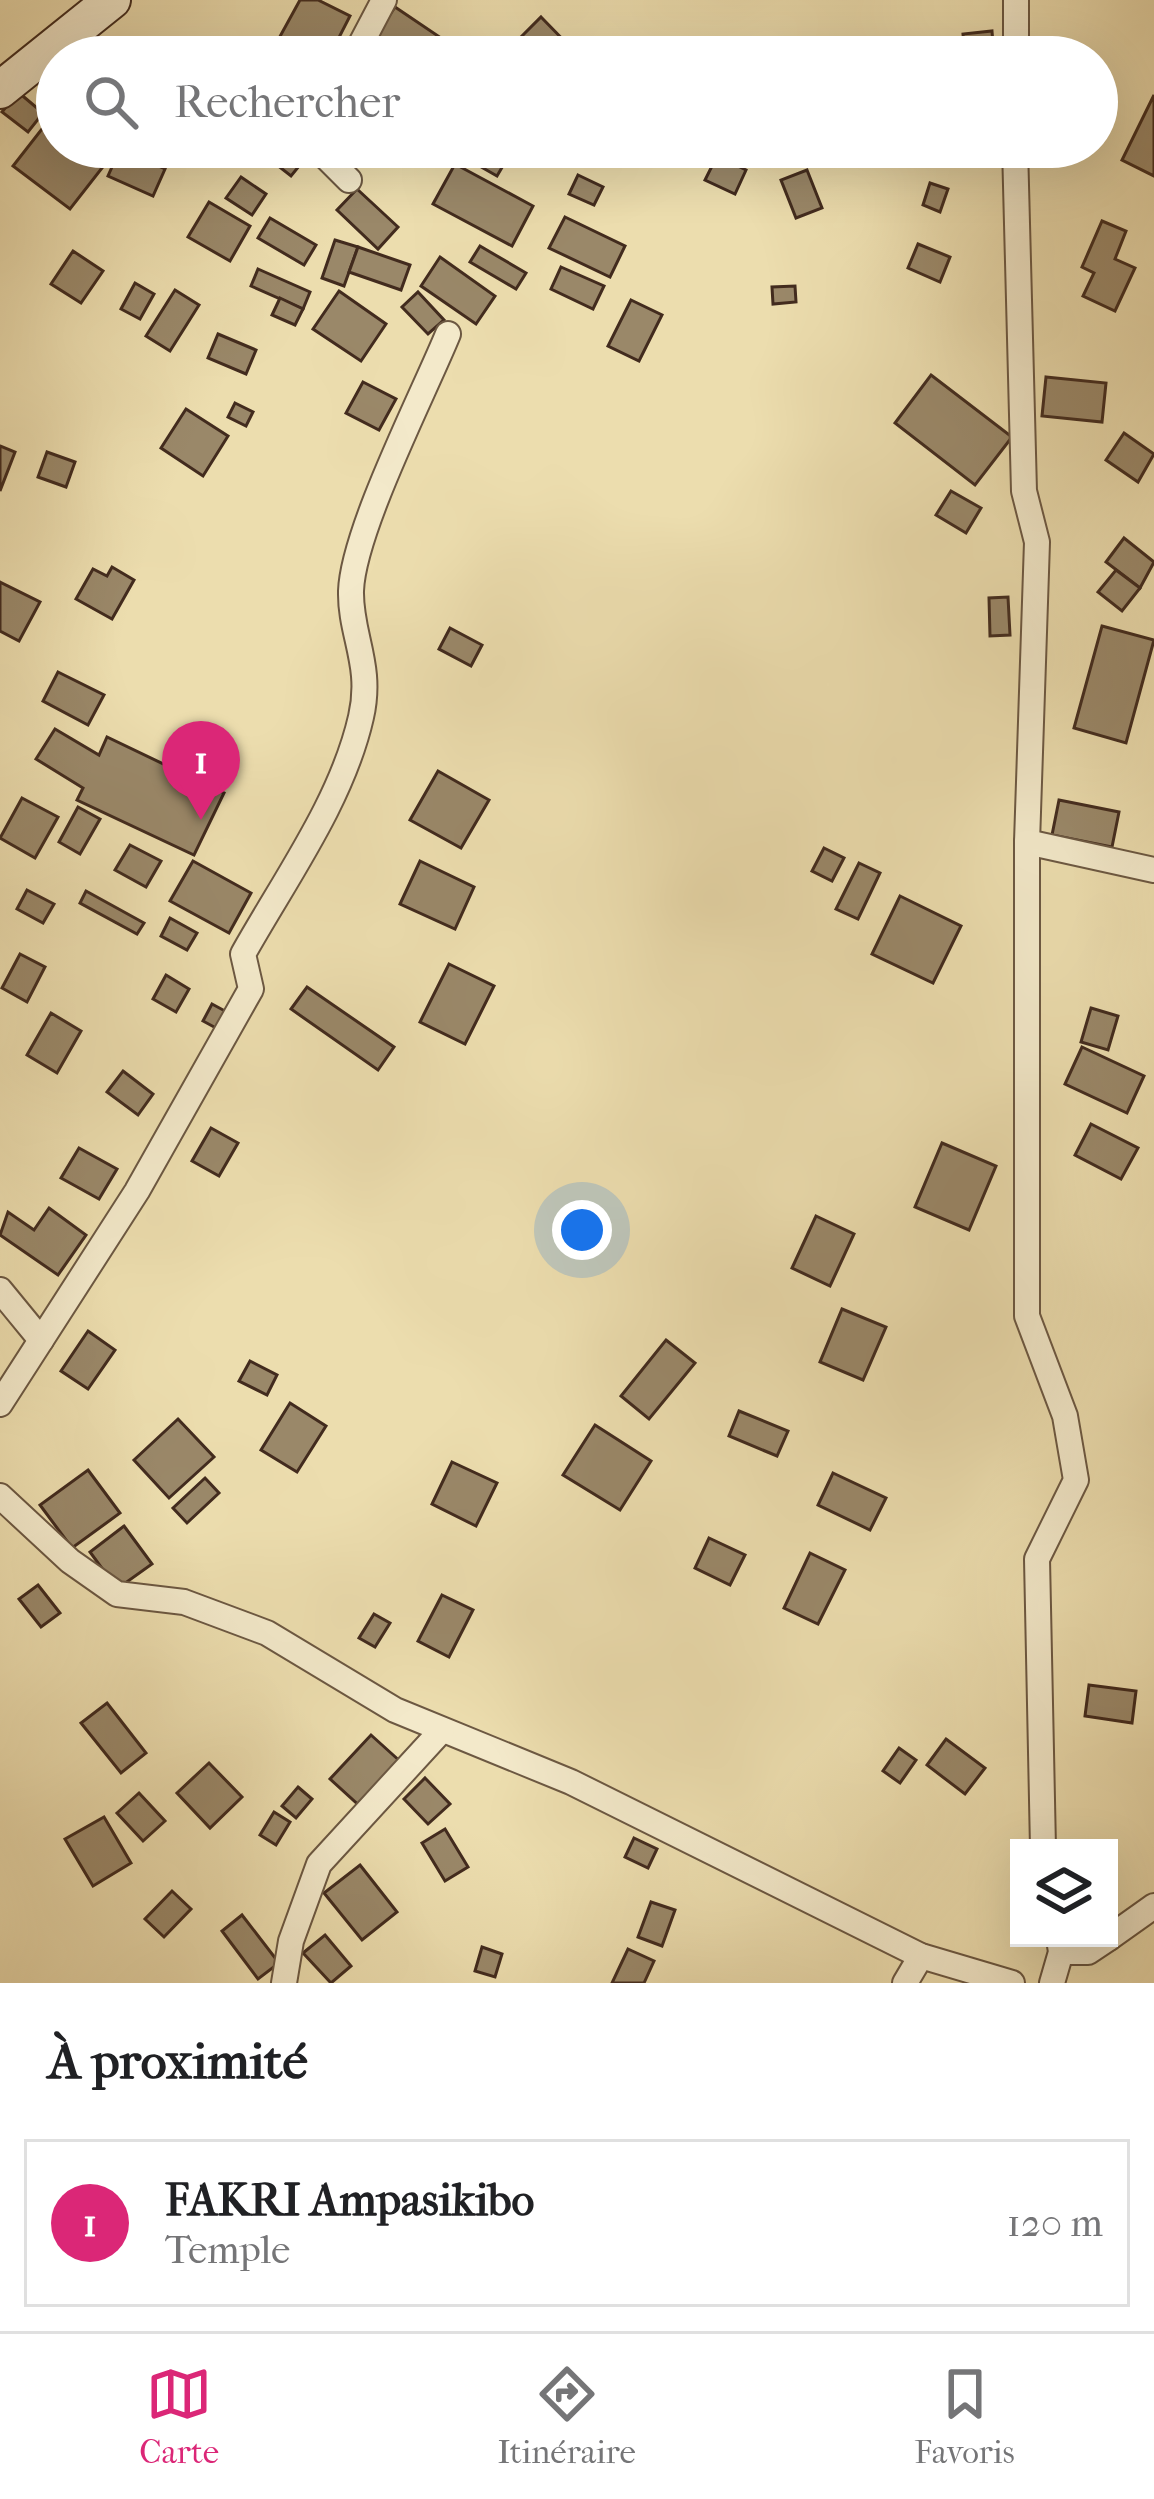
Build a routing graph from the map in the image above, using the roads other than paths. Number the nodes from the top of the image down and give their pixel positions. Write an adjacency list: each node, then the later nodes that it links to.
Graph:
1 (112, 0): 4 (street)
2 (384, 0): 5 (street)
3 (1016, 0): 6 (street)
4 (67, 36)
5 (365, 36)
6 (1016, 36)
7 (36, 61): 8 (street)
8 (0, 90)
9 (338, 168): 11 (street)
10 (1016, 168): 13 (street)
11 (350, 180)
12 (448, 334): 16 (street)
13 (1027, 842): 14 (street); 20 (street)
14 (1154, 870)
15 (0, 1290): 16 (street)
16 (41, 1340): 17 (street)
17 (0, 1404)
18 (0, 1496): 19 (street)
19 (442, 1730): 24 (street); 25 (street)
20 (1043, 1839)
21 (1154, 1906): 22 (street)
22 (1118, 1932)
23 (1060, 1947): 28 (street)
24 (921, 1956): 26 (street); 27 (street)
25 (284, 1983)
26 (905, 1983)
27 (1012, 1983)
28 (1052, 1983)

